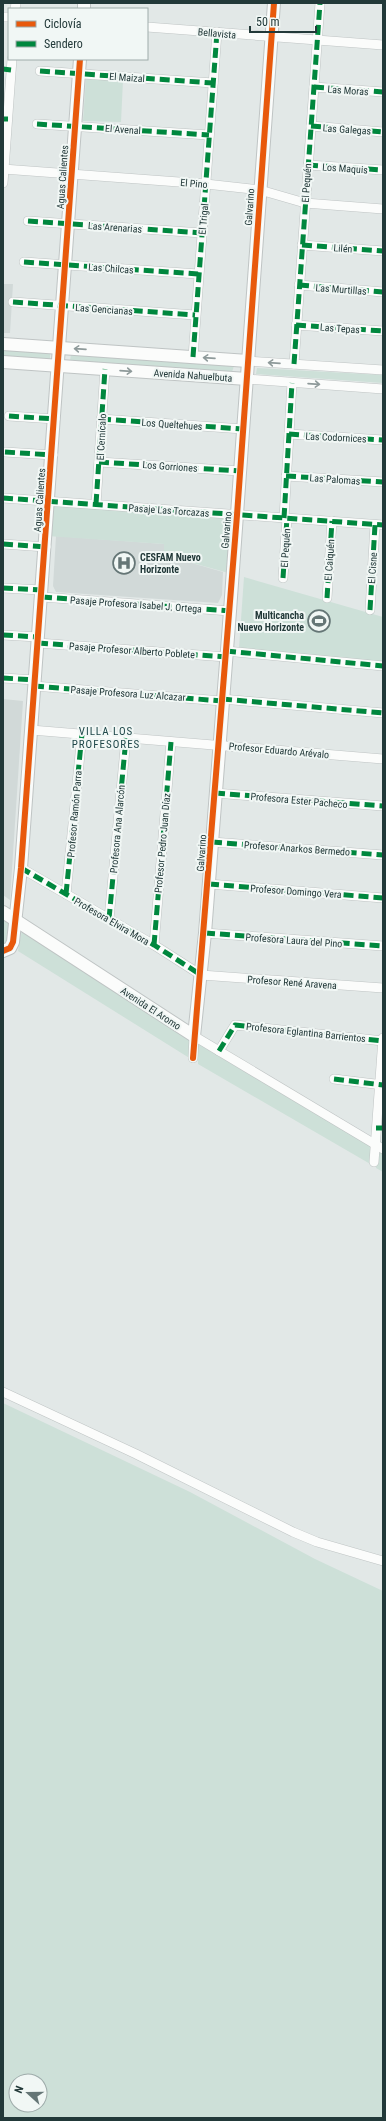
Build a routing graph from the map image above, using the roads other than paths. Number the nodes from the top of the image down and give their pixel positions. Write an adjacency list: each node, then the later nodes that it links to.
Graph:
1 (274, 3): 5 (street, Galvarino)
2 (320, 3): 6 (street, El Pequén)
3 (148, 27): 4 (street, Bellavista)
4 (217, 32): 5 (street, Bellavista); 13 (street, El Trigal)
5 (271, 38): 6 (street, Bellavista); 28 (street, Galvarino)
6 (318, 41): 7 (street, Bellavista); 14 (street, El Pequén)
7 (383, 45)
8 (12, 60): 10 (street)
9 (80, 60): 12 (street, Aguas Calientes)
10 (7, 69): 16 (street)
11 (40, 71): 12 (street, El Maizal)
12 (80, 74): 13 (street, El Maizal); 18 (street, Aguas Calientes)
13 (213, 83): 21 (street, El Trigal)
14 (314, 87): 15 (street, Las Moras); 19 (street, El Pequén)
15 (383, 92)
16 (5, 119): 23 (street)
17 (36, 124): 18 (street, El Avenal)
18 (75, 126): 21 (street, El Avenal); 25 (street, Aguas Calientes)
19 (311, 126): 20 (street, Las Galegas); 22 (street, El Pequén)
20 (383, 132)
21 (209, 135): 27 (street, El Trigal)
22 (308, 165): 24 (street, Los Maquis); 29 (street, El Pequén)
23 (3, 169): 25 (street, El Pino); 26 (street)
24 (383, 170)
25 (72, 174): 27 (street, El Pino); 32 (street, Aguas Calientes)
26 (3, 183)
27 (206, 184): 28 (street, El Pino); 33 (street, El Trigal)
28 (260, 190): 29 (street, El Pino); 49 (street, Galvarino)
29 (305, 203): 30 (street, El Pino); 34 (street, El Pequén)
30 (383, 209)
31 (28, 221): 32 (street, Las Arenarias)
32 (69, 224): 33 (street, Las Arenarias); 37 (street, Aguas Calientes)
33 (202, 233): 38 (street, El Trigal)
34 (302, 245): 35 (street, Lilén); 39 (street, El Pequén)
35 (383, 251)
36 (24, 262): 37 (street, Las Chilcas)
37 (65, 265): 38 (street, Las Chilcas); 42 (street, Aguas Calientes)
38 (198, 274): 43 (street, El Trigal)
39 (299, 285): 40 (street, Las Murtillas); 44 (street, El Pequén)
40 (383, 292)
41 (13, 302): 42 (street, Las Gencianas)
42 (63, 306): 43 (street, Las Gencianas); 47 (street, Aguas Calientes)
43 (195, 315): 48 (street, El Trigal)
44 (296, 325): 45 (street, Las Tepas); 51 (street, El Pequén)
45 (383, 331)
46 (3, 344): 47 (street, Avenida Nahuelbuta)
47 (60, 348): 48 (street, Avenida Nahuelbuta, one-way to 47); 52 (street, Aguas Calientes)
48 (193, 357): 49 (street, Avenida Nahuelbuta, one-way to 48)
49 (248, 361): 51 (street, Avenida Nahuelbuta, one-way to 49); 55 (street, Galvarino)
50 (3, 362): 52 (street, Avenida Nahuelbuta)
51 (294, 364): 54 (street, Avenida Nahuelbuta)
52 (59, 366): 53 (street, Avenida Nahuelbuta); 59 (street, Aguas Calientes)
53 (105, 369): 55 (street, Avenida Nahuelbuta, one-way to 55); 60 (street, El Cernícalo)
54 (383, 370)
55 (247, 379): 56 (street, Avenida Nahuelbuta); 61 (street, Galvarino)
56 (292, 383): 57 (street, Avenida Nahuelbuta, one-way to 57); 62 (street, El Pequén)
57 (383, 389)
58 (9, 416): 59 (street)
59 (55, 419): 65 (street, Aguas Calientes)
60 (101, 419): 61 (street, Los Queltehues); 66 (street, El Cernícalo)
61 (243, 429): 67 (street, Galvarino)
62 (289, 434): 63 (street, Las Codornices); 68 (street, El Pequén)
63 (383, 440)
64 (5, 452): 65 (street)
65 (53, 455): 71 (street, Aguas Calientes)
66 (99, 462): 67 (street, Los Gorriones); 72 (street, El Cernícalo)
67 (240, 471): 73 (street, Galvarino)
68 (286, 476): 69 (street, Las Palomas); 74 (street, El Pequén)
69 (383, 482)
70 (3, 498): 71 (street, Pasaje Las Torcazas)
71 (49, 501): 72 (street, Pasaje Las Torcazas); 78 (street, Aguas Calientes)
72 (96, 504): 73 (street, Pasaje Las Torcazas)
73 (237, 515): 74 (street, Pasaje Las Torcazas); 84 (street, Galvarino)
74 (285, 518): 75 (street, Pasaje Las Torcazas); 79 (street, El Pequén)
75 (332, 522): 76 (street, Pasaje Las Torcazas); 82 (street, El Caiquén)
76 (379, 525): 83 (street, El Cisne)
77 (3, 544): 78 (street)
78 (46, 547): 81 (street, Aguas Calientes)
79 (283, 578)
80 (3, 588): 81 (street, Pasaje Profesora Isabel J. Ortega)
81 (42, 594): 84 (street, Pasaje Profesora Isabel J. Ortega); 86 (street, Aguas Calientes)
82 (327, 598)
83 (370, 610)
84 (230, 611): 87 (street, Galvarino)
85 (3, 635): 86 (street, Pasaje Profesor Alberto Poblete)
86 (38, 640): 87 (street, Pasaje Profesor Alberto Poblete); 90 (street, Aguas Calientes)
87 (226, 654): 88 (street, Pasaje Profesor Alberto Poblete); 91 (street, Galvarino)
88 (383, 666)
89 (3, 678): 90 (street, Pasaje Profesora Luz Alcazar)
90 (35, 683): 91 (street, Pasaje Profesora Luz Alcazar); 93 (street, Aguas Calientes)
91 (222, 700): 92 (street, Pasaje Profesora Luz Alcazar); 97 (street, Galvarino)
92 (383, 713)
93 (31, 730): 94 (street, Profesor Eduardo Arévalo); 103 (street, Aguas Calientes)
94 (82, 734): 95 (street, Profesor Eduardo Arévalo); 105 (street, Profesor Ramón Parra)
95 (126, 738): 96 (street, Profesor Eduardo Arévalo); 108 (street, Profesora Ana Alarcón)
96 (171, 742): 97 (street, Profesor Eduardo Arévalo); 111 (street, Profesor Pedro Juan Díaz)
97 (219, 746): 98 (street, Profesor Eduardo Arévalo); 99 (street, Galvarino)
98 (383, 759)
99 (215, 793): 100 (street, Profesora Ester Pacheco); 101 (street, Galvarino)
100 (383, 806)
101 (212, 842): 102 (street, Profesor Anarkos Bermedo); 104 (street, Galvarino)
102 (383, 855)
103 (21, 868): 105 (street, Profesora Elvira Mora); 109 (street, Aguas Calientes)
104 (208, 884): 106 (street, Profesor Domingo Vera); 110 (street, Galvarino)
105 (66, 894): 108 (street, Profesora Elvira Mora)
106 (383, 898)
107 (3, 912): 109 (street, Avenida El Aromo)
108 (109, 919): 111 (street, Profesora Elvira Mora)
109 (15, 920): 113 (street, Aguas Calientes); 116 (street, Avenida El Aromo)
110 (205, 933): 112 (street, Profesora Laura del Pino); 114 (street, Galvarino)
111 (154, 945): 114 (street, Profesora Elvira Mora)
112 (383, 946)
113 (3, 951)
114 (201, 975): 115 (street, Profesor René Aravena); 116 (street, Galvarino)
115 (383, 988)
116 (194, 1036): 118 (street, Avenida El Aromo); 119 (street, Galvarino)
117 (383, 1040): 118 (street, Profesora Eglantina Barrientos); 121 (street)
118 (220, 1051): 123 (street, Avenida El Aromo)
119 (193, 1058)
120 (334, 1079): 121 (street)
121 (381, 1085): 122 (street)
122 (380, 1128): 123 (street)
123 (379, 1147): 124 (street)
124 (374, 1162)
125 (3, 1392): 126 (street)
126 (383, 1561)

